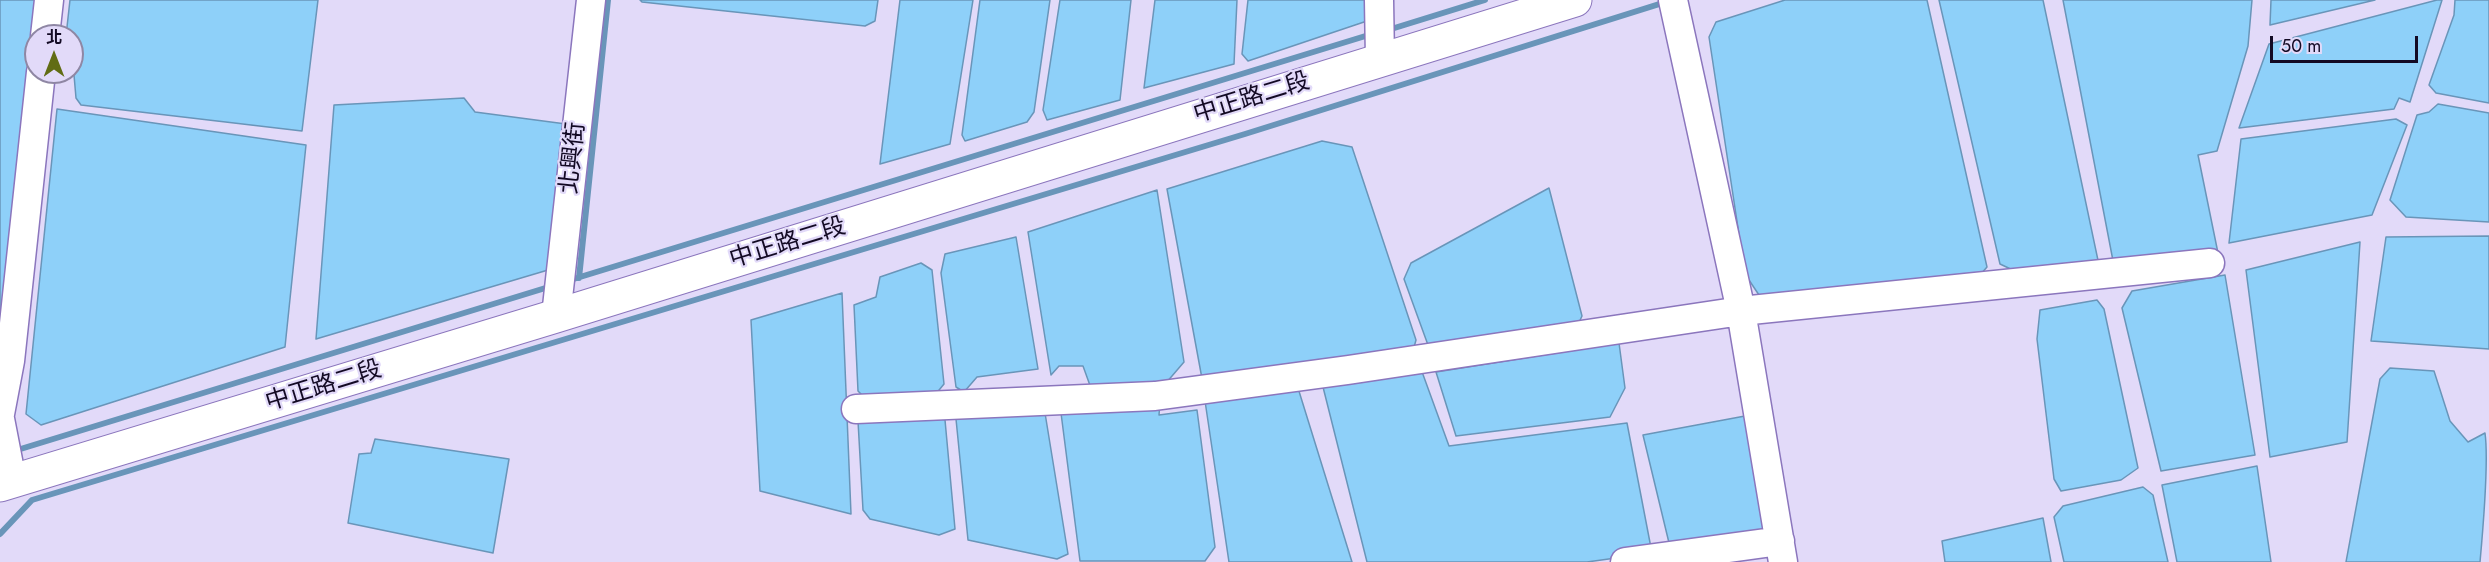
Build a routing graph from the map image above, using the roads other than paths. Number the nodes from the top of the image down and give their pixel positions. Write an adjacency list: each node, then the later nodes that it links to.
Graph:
1 (49, 0): 7 (street)
2 (591, 0): 12 (street, 北興街)
3 (1379, 0): 8 (street)
4 (1575, 0): 6 (main road, 中正路二段)
5 (1673, 0): 11 (street)
6 (1531, 6): 8 (main road, 中正路二段)
7 (46, 24)
8 (1380, 59): 12 (main road, 中正路二段)
9 (40, 84): 14 (street)
10 (2210, 263): 11 (street)
11 (1740, 311): 13 (street); 17 (street)
12 (556, 316): 16 (main road, 中正路二段)
13 (856, 409)
14 (0, 414)
15 (0, 419): 16 (street)
16 (6, 483)
17 (1781, 552): 18 (street)
18 (1625, 562)

